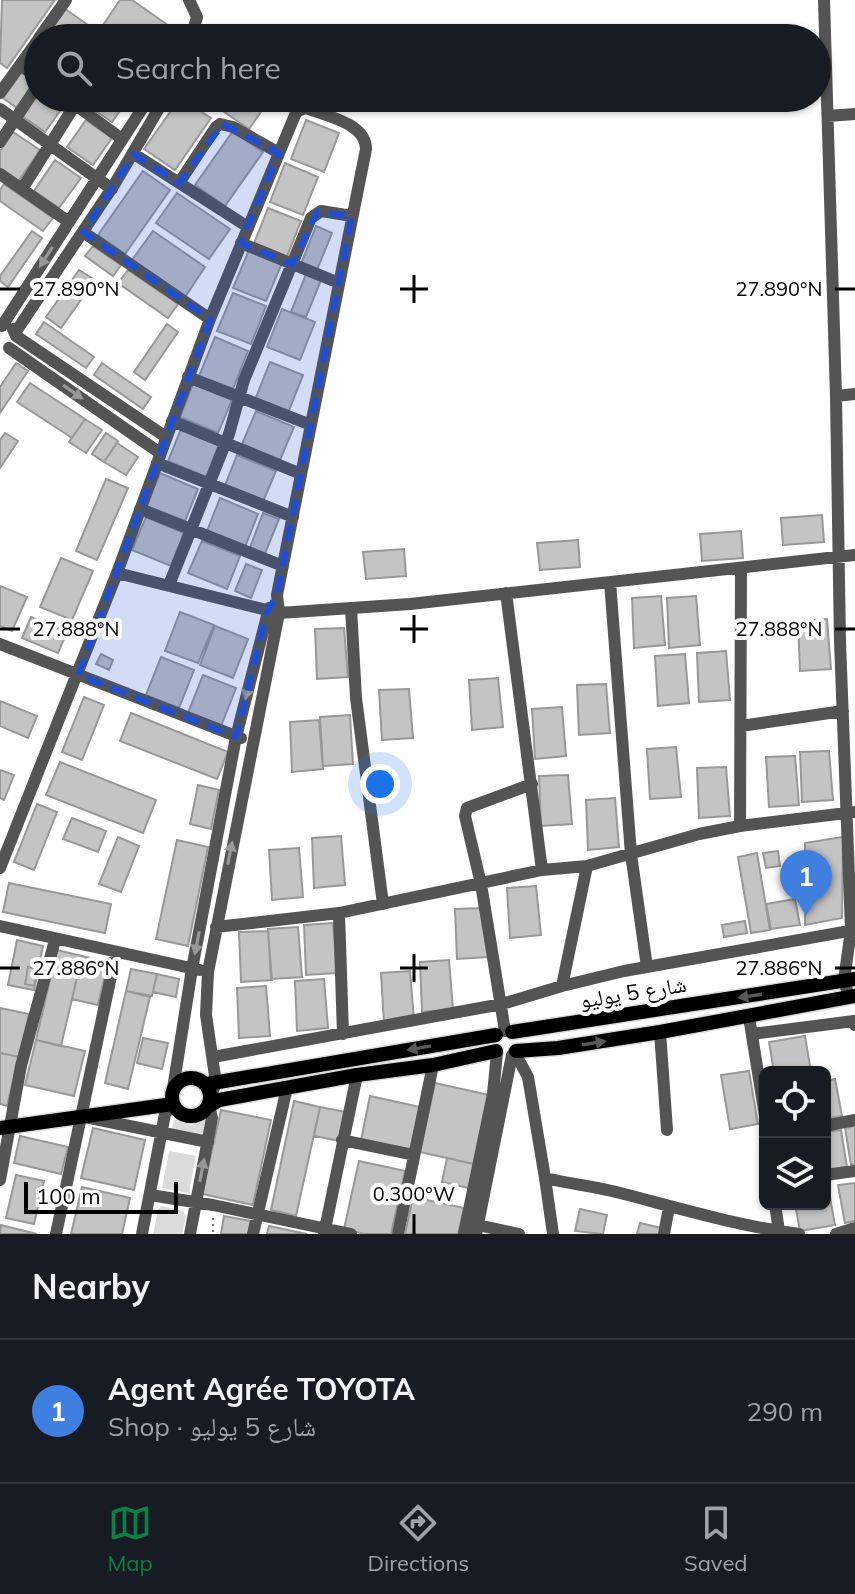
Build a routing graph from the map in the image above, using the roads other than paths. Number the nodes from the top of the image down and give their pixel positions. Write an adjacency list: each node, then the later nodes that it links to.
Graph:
1 (66, 0): 4 (street)
2 (189, 0): 5 (street)
3 (824, 0): 6 (street)
4 (49, 24)
5 (195, 24)
6 (825, 24)
7 (24, 60): 8 (street)
8 (20, 65): 9 (street); 10 (street)
9 (24, 68)
10 (0, 93)
11 (24, 106): 22 (street)
12 (0, 109): 22 (street)
13 (66, 112): 25 (street)
14 (85, 112): 23 (street)
15 (140, 112): 23 (street)
16 (157, 112): 27 (street)
17 (298, 112): 26 (street)
18 (315, 112): 33 (street)
19 (828, 112): 21 (street)
20 (855, 114): 21 (street)
21 (828, 116): 45 (street)
22 (15, 120): 24 (street); 25 (street)
23 (122, 139): 29 (street)
24 (0, 142)
25 (50, 146): 29 (street); 31 (street)
26 (279, 153): 30 (street); 35 (street)
27 (134, 154): 30 (street); 32 (street)
28 (0, 174): 31 (street)
29 (96, 179): 32 (street); 34 (street)
30 (179, 183): 35 (street)
31 (22, 189): 34 (street)
32 (112, 189): 36 (street)
33 (352, 216): 38 (street); 39 (street)
34 (69, 222): 41 (street, one-way to 41)
35 (248, 227): 37 (street)
36 (83, 232): 40 (street); 42 (street)
37 (241, 243): 38 (street); 40 (street)
38 (292, 264): 39 (street); 46 (street)
39 (339, 283): 48 (street)
40 (210, 319): 43 (street)
41 (1, 326): 42 (street)
42 (8, 345): 49 (street); 51 (street, one-way to 51)
43 (188, 377): 46 (street); 47 (street)
44 (855, 394): 45 (street)
45 (836, 396): 58 (street)
46 (239, 398): 48 (street); 50 (street)
47 (172, 421): 49 (street); 50 (street)
48 (311, 425): 52 (street)
49 (166, 437): 51 (street)
50 (226, 442): 52 (street); 53 (street)
51 (158, 458): 53 (street); 54 (street)
52 (301, 474): 55 (street)
53 (209, 486): 55 (street); 56 (street)
54 (140, 509): 56 (street); 61 (street)
55 (293, 517): 59 (street)
56 (191, 530): 59 (street); 63 (street)
57 (855, 555): 58 (street)
58 (839, 557): 60 (street); 69 (street)
59 (283, 566): 66 (street)
60 (741, 569): 62 (street); 70 (street)
61 (117, 573): 63 (street); 68 (street)
62 (610, 582): 64 (street); 76 (street)
63 (169, 585): 66 (street)
64 (506, 593): 65 (street); 73 (street)
65 (351, 608): 66 (street); 81 (street)
66 (273, 613): 71 (street, one-way to 71); 72 (street)
67 (0, 644): 68 (street)
68 (78, 675): 71 (street); 78 (street)
69 (843, 711): 70 (street); 74 (street)
70 (741, 726): 75 (street)
71 (236, 737): 72 (street); 89 (street, one-way to 89)
72 (252, 742): 84 (street, one-way to 72)
73 (532, 784): 79 (street); 80 (street)
74 (851, 813): 75 (street); 85 (street)
75 (740, 826): 76 (street)
76 (631, 854): 77 (street); 88 (street)
77 (587, 866): 79 (street); 92 (street)
78 (0, 868)
79 (542, 870): 80 (street)
80 (481, 884): 81 (street); 94 (street)
81 (383, 904): 82 (street)
82 (339, 913): 84 (street); 99 (street)
83 (0, 926): 86 (street)
84 (216, 927): 90 (street)
85 (853, 930): 88 (street); 91 (street)
86 (55, 940): 87 (street); 112 (street)
87 (116, 953): 89 (street); 109 (street)
88 (647, 967): 92 (street)
89 (192, 969): 90 (street); 108 (street)
90 (208, 972): 102 (street)
91 (850, 980): 93 (street); 98 (main road, شارع 5 يوليو, one-way to 98)
92 (562, 986): 94 (street)
93 (850, 997): 95 (main road, شارع 5 يوليو); 96 (street)
94 (502, 1004): 98 (street); 99 (street)
95 (749, 1017): 97 (main road, شارع 5 يوليو); 100 (street)
96 (855, 1022): 100 (street)
97 (660, 1032): 101 (main road, شارع 5 يوليو, one-way to 97); 113 (street)
98 (504, 1033): 101 (main road); 101 (main road); 107 (main road, شارع 5 يوليو, one-way to 107)
99 (343, 1034): 102 (street)
100 (752, 1034): 105 (street)
101 (507, 1053): 103 (main road, شارع 5 يوليو); 120 (street); 128 (street); 137 (street)
102 (213, 1057): 107 (street)
103 (433, 1065): 104 (main road, شارع 5 يوليو); 117 (street)
104 (357, 1075): 106 (main road, شارع 5 يوليو); 115 (street)
105 (759, 1078)
106 (287, 1088): 107 (main road, شارع 5 يوليو); 126 (street)
107 (211, 1092): 108 (main road); 108 (main road); 116 (street)
108 (172, 1099): 109 (main road); 114 (street)
109 (81, 1117): 112 (main road); 114 (street); 131 (street)
110 (855, 1120): 111 (street)
111 (831, 1125)
112 (5, 1128): 121 (street)
113 (667, 1130)
114 (161, 1134): 116 (street); 122 (street)
115 (342, 1140): 117 (street); 129 (street)
116 (208, 1142): 123 (street, one-way to 116)
117 (414, 1155): 136 (street)
118 (855, 1171): 119 (street)
119 (831, 1174)
120 (545, 1178): 124 (street); 139 (street)
121 (0, 1180)
122 (150, 1195): 123 (street); 132 (street)
123 (196, 1204): 126 (street); 133 (street)
124 (669, 1207): 130 (street); 140 (street)
125 (776, 1210): 130 (street)
126 (258, 1214): 129 (street); 134 (street)
127 (855, 1228): 142 (street)
128 (477, 1229): 138 (street)
129 (325, 1231): 135 (street)
130 (779, 1231): 141 (street)
131 (56, 1234)
132 (142, 1234)
133 (190, 1234)
134 (253, 1234)
135 (351, 1234)
136 (398, 1234)
137 (464, 1234)
138 (519, 1234)
139 (553, 1234)
140 (664, 1234)
141 (799, 1234)
142 (836, 1234)

